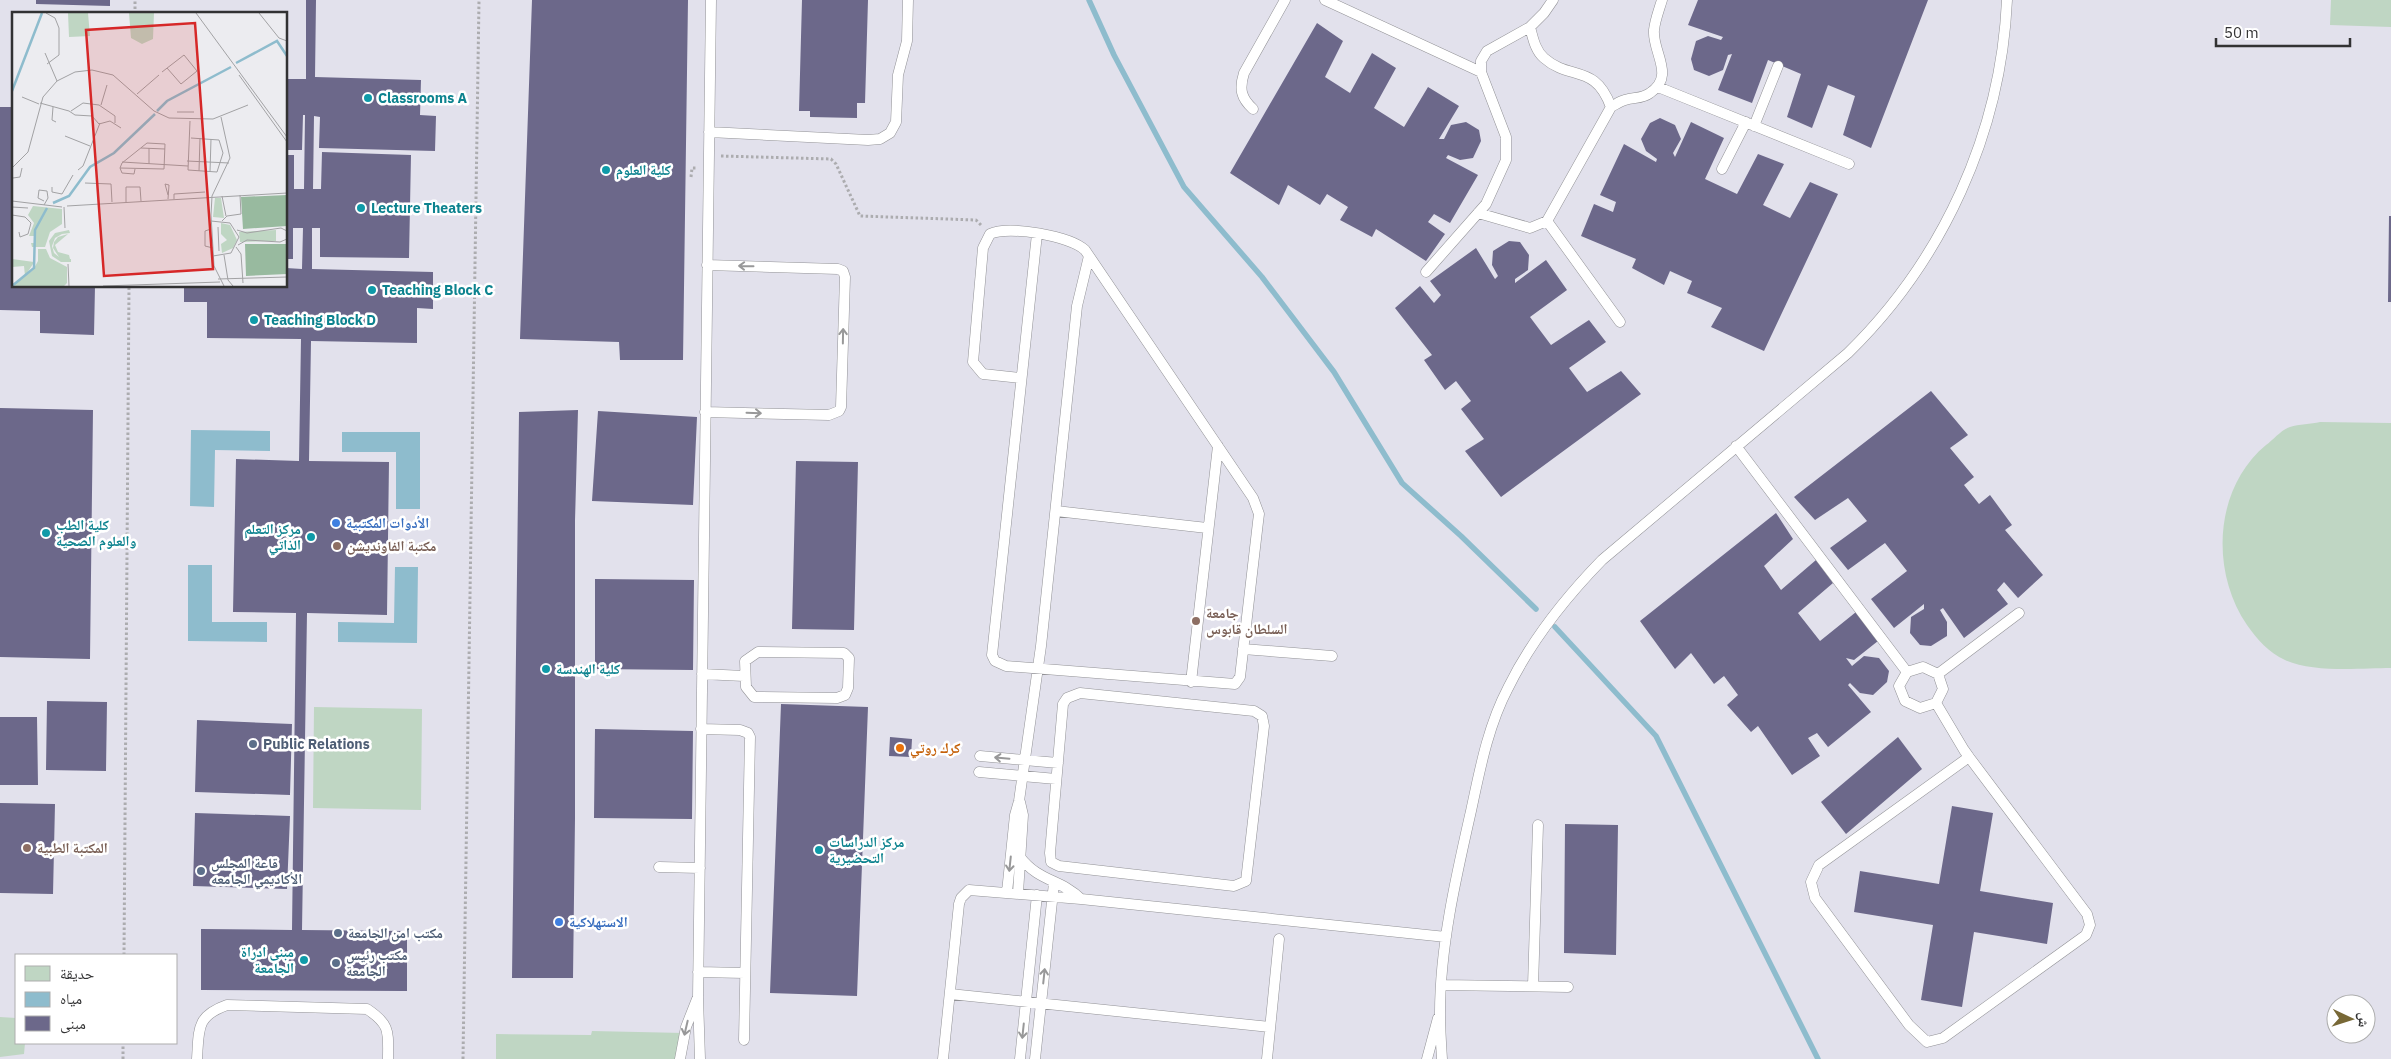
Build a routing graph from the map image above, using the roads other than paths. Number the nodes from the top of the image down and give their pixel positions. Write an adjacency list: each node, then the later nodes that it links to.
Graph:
1 (711, 0): 15 (lane)
2 (908, 0): 15 (lane)
3 (1285, 0): 13 (lane)
4 (1325, 0): 10 (lane)
5 (1553, 0): 8 (lane)
6 (1662, 0): 11 (lane)
7 (2007, 0): 28 (lane)
8 (1530, 27): 10 (lane); 12 (lane)
9 (1778, 66): 14 (lane)
10 (1481, 72): 18 (lane)
11 (1658, 87): 12 (lane); 14 (lane)
12 (1611, 107): 19 (lane)
13 (1253, 109)
14 (1750, 124): 16 (lane); 17 (lane)
15 (709, 132): 22 (lane)
16 (1848, 164)
17 (1722, 168)
18 (1478, 213): 19 (lane); 23 (lane)
19 (1547, 221): 24 (lane)
20 (1037, 234): 21 (lane); 25 (lane); 25 (lane)
21 (1089, 256): 27 (lane); 29 (lane)
22 (707, 266): 26 (lane); 26 (lane, one-way to 22)
23 (1426, 272)
24 (1620, 322)
25 (1021, 378): 34 (lane)
26 (705, 412): 36 (lane)
27 (1218, 446): 30 (lane); 32 (lane)
28 (1736, 446): 35 (lane); 59 (lane)
29 (1056, 511): 30 (lane); 34 (lane)
30 (1208, 528): 39 (lane)
31 (2020, 613): 37 (lane)
32 (1244, 649): 33 (lane); 39 (lane)
33 (1332, 656)
34 (1038, 668): 39 (lane); 44 (lane)
35 (1907, 672): 37 (lane); 40 (lane)
36 (702, 674): 38 (lane); 41 (lane)
37 (1938, 674): 40 (lane)
38 (744, 676): 38 (lane)
39 (1191, 682)
40 (1936, 703): 43 (lane)
41 (701, 729): 53 (lane); 62 (lane)
42 (980, 756): 44 (lane, one-way to 42)
43 (1969, 757): 43 (lane)
44 (1024, 760): 45 (lane); 47 (lane)
45 (1058, 763): 48 (lane); 48 (lane)
46 (978, 772): 47 (lane)
47 (1022, 776): 48 (lane); 49 (lane)
48 (1056, 779)
49 (1020, 801): 51 (lane); 55 (lane, one-way to 55)
50 (1538, 825): 64 (lane)
51 (1020, 857): 54 (lane); 55 (lane)
52 (658, 867): 53 (lane)
53 (700, 868): 61 (lane)
54 (1054, 883): 57 (lane); 58 (lane)
55 (1012, 893): 56 (lane); 66 (lane)
56 (1037, 896): 57 (lane); 68 (lane)
57 (1053, 897): 58 (lane); 69 (lane, one-way to 57)
58 (1081, 899): 59 (lane)
59 (1446, 937): 63 (lane)
60 (1279, 939): 71 (lane)
61 (698, 972): 62 (lane); 67 (lane)
62 (745, 973): 72 (lane)
63 (1442, 985): 64 (lane); 70 (lane)
64 (1533, 986): 65 (lane)
65 (1568, 987)
66 (950, 994): 68 (lane); 77 (lane)
67 (698, 998): 75 (lane, one-way to 75); 76 (lane)
68 (1026, 1002): 69 (lane); 78 (lane, one-way to 78)
69 (1041, 1003): 71 (lane); 79 (lane)
70 (1440, 1012): 81 (lane); 82 (lane)
71 (1270, 1027): 80 (lane)
72 (744, 1040)
73 (197, 1059): 74 (lane)
74 (388, 1059)
75 (680, 1059)
76 (700, 1059)
77 (943, 1059)
78 (1020, 1059)
79 (1035, 1059)
80 (1267, 1059)
81 (1427, 1059)
82 (1442, 1059)

